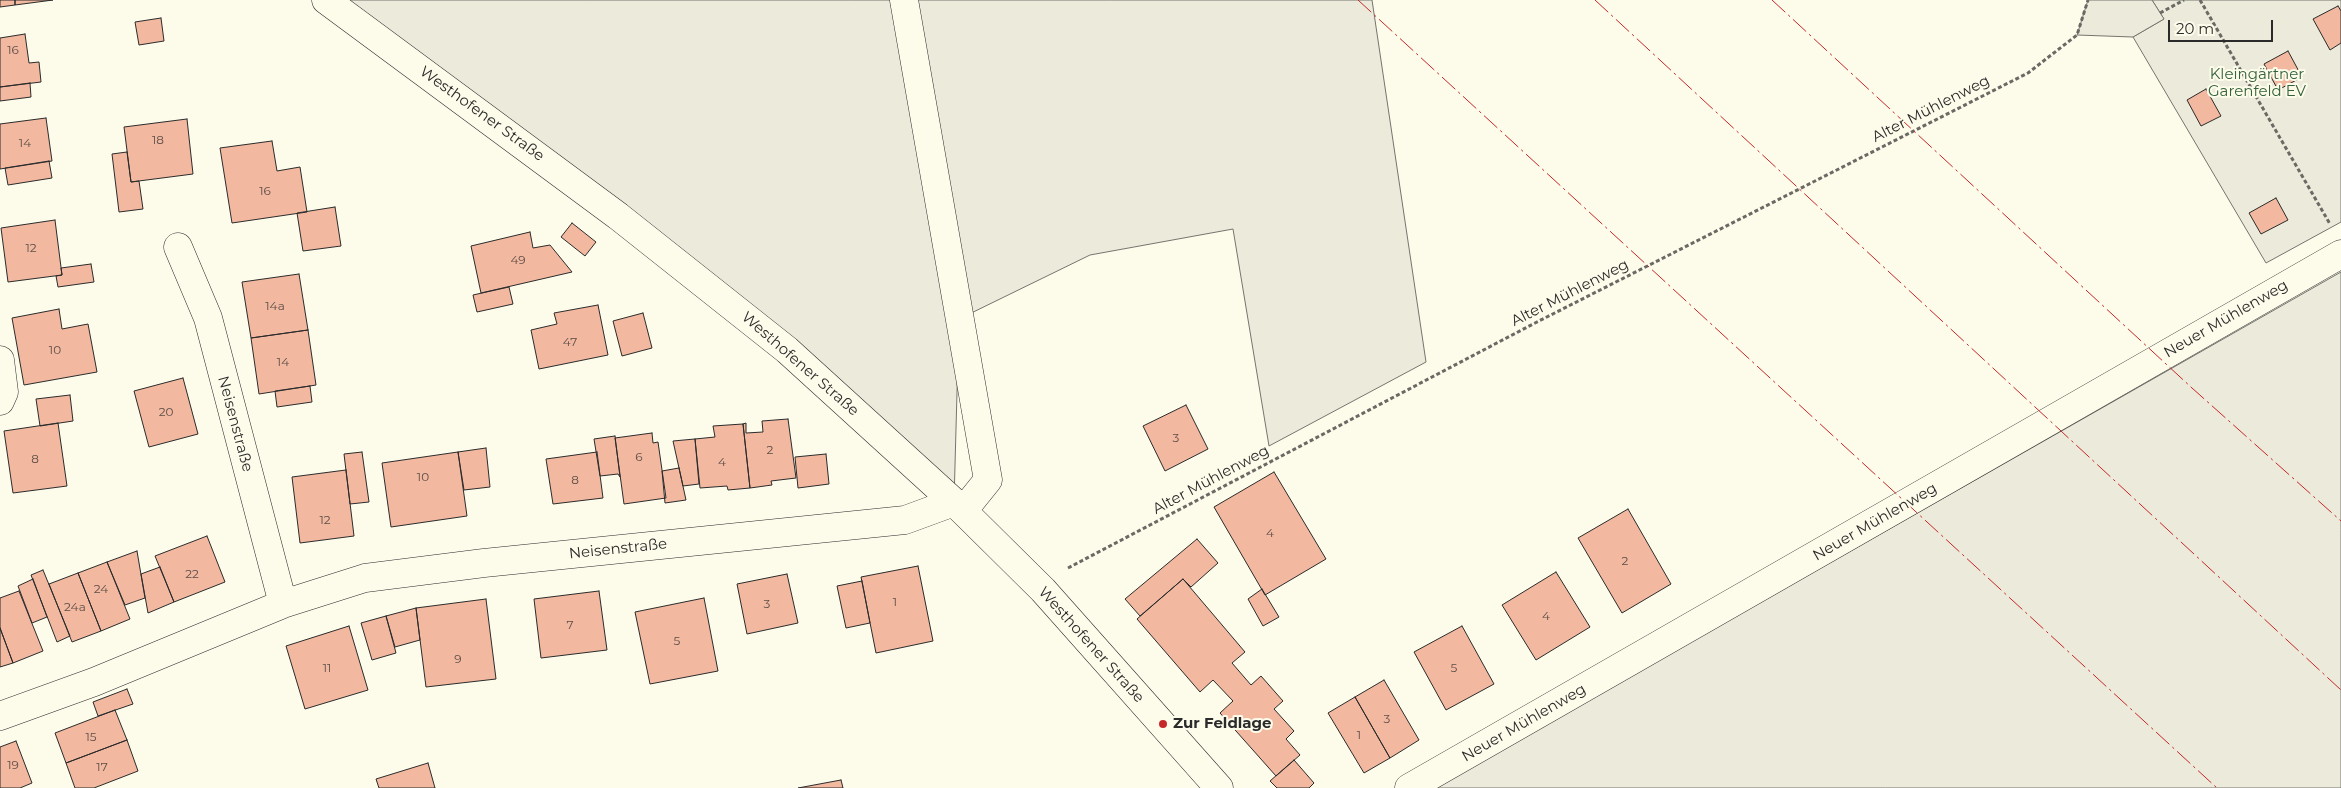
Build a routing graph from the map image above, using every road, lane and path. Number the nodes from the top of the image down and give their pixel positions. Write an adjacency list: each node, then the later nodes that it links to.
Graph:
1 (326, 0): 12 (street, Westhofener Straße)
2 (904, 0): 12 (street)
3 (2088, 0): 13 (path, Alter Mühlenweg)
4 (2184, 0): 6 (path)
5 (2200, 0): 7 (path)
6 (2160, 13)
7 (2331, 226)
8 (178, 247): 14 (street, Neisenstraße)
9 (2341, 254): 17 (street, Neuer Mühlenweg)
10 (0, 360): 11 (street)
11 (0, 401)
12 (958, 507): 13 (street, Westhofener Straße); 14 (street, Neisenstraße)
13 (1043, 590): 16 (street, Westhofener Straße)
14 (283, 604): 15 (street, Neisenstraße)
15 (0, 716)
16 (1220, 788)
17 (1409, 788)

